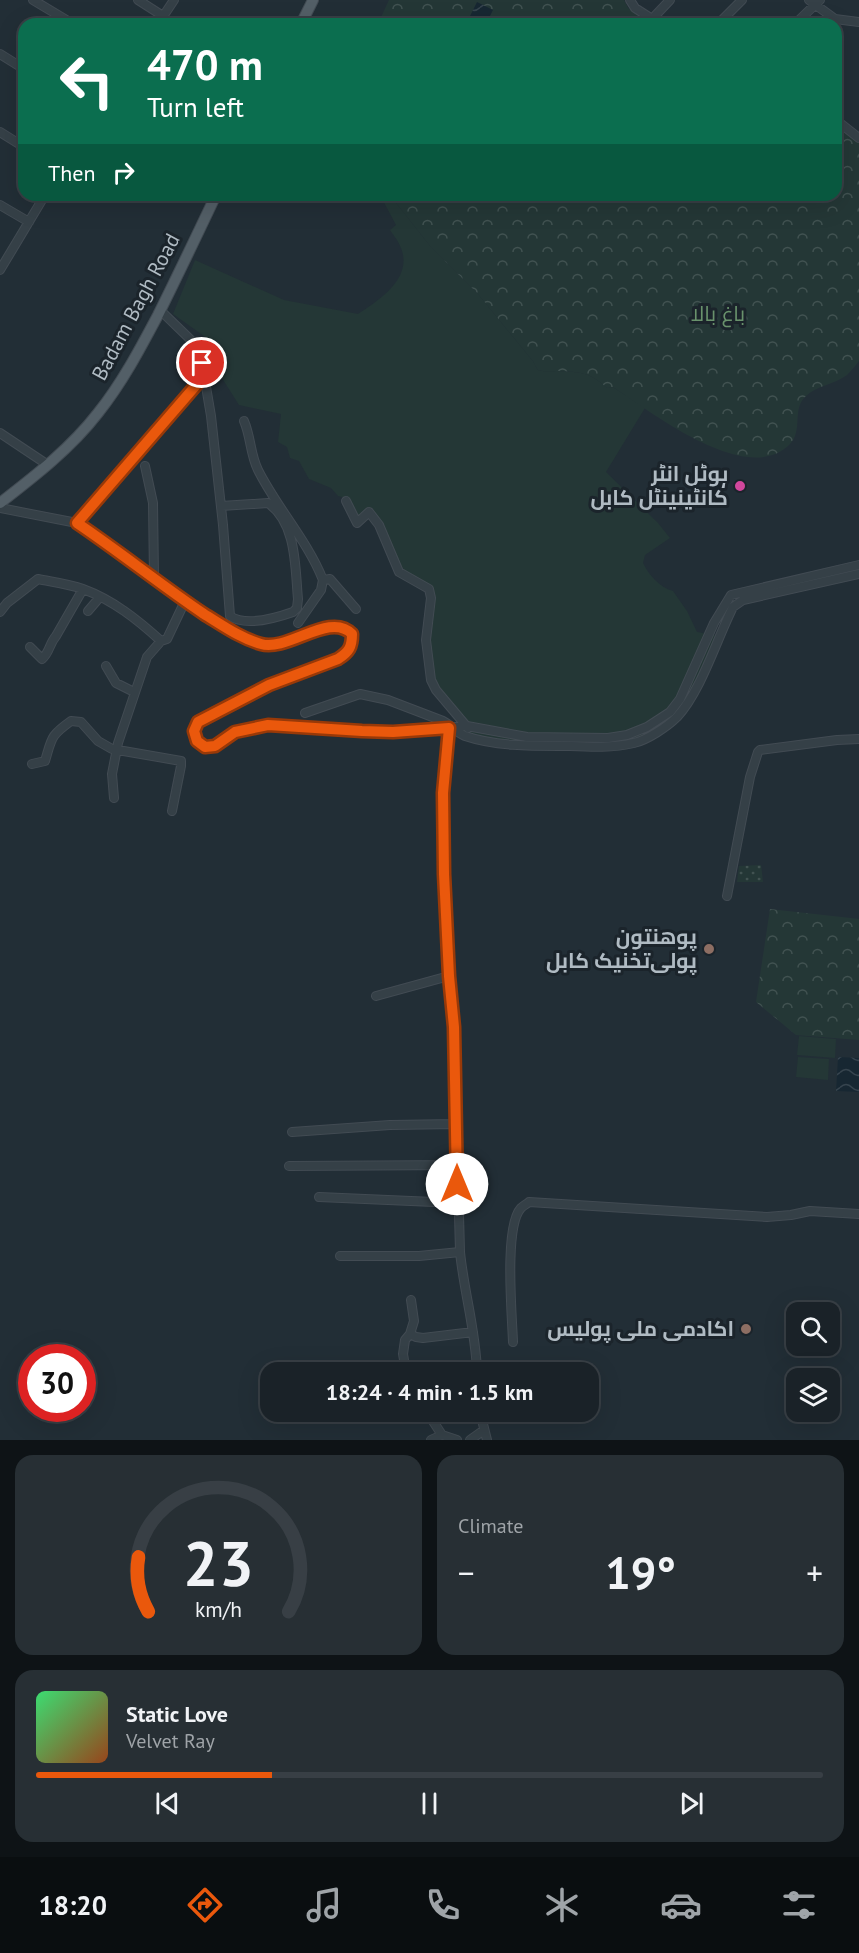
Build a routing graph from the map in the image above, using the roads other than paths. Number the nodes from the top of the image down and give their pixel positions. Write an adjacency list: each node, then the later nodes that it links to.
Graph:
1 (33, 0): 10 (street)
2 (138, 0): 9 (street)
3 (174, 0): 9 (street)
4 (313, 0): 11 (main road)
5 (630, 0): 12 (street)
6 (670, 0): 13 (street)
7 (742, 0): 14 (street)
8 (814, 2): 15 (street); 16 (street)
9 (164, 16)
10 (63, 18)
11 (304, 18)
12 (650, 18)
13 (653, 18)
14 (724, 18)
15 (800, 18)
16 (831, 18)
17 (842, 21): 18 (street)
18 (859, 22)
19 (0, 54): 20 (street)
20 (18, 65)
21 (842, 125): 23 (street)
22 (0, 132): 24 (street)
23 (859, 138)
24 (18, 143)
25 (41, 201): 28 (street)
26 (213, 201): 30 (main road, Badam Bagh Road)
27 (0, 205): 28 (street)
28 (29, 222): 29 (street)
29 (0, 270)
30 (160, 310): 31 (street); 34 (main road, Badam Bagh Road)
31 (204, 376): 38 (street); 40 (street)
32 (244, 421): 44 (street)
33 (0, 433): 34 (street)
34 (48, 465): 37 (main road, Badam Bagh Road)
35 (145, 466): 43 (street)
36 (346, 501): 59 (street)
37 (0, 503)
38 (221, 506): 38 (street)
39 (0, 508): 40 (street)
40 (77, 523): 43 (street)
41 (859, 565): 45 (street)
42 (859, 574): 45 (street)
43 (154, 578): 48 (street)
44 (323, 580): 49 (street); 52 (street)
45 (801, 583): 53 (street)
46 (83, 589): 47 (street); 51 (street); 55 (street)
47 (100, 597): 50 (street); 54 (street)
48 (185, 601): 54 (street); 60 (street)
49 (356, 609)
50 (88, 611)
51 (0, 612)
52 (298, 623)
53 (719, 625): 59 (street); 61 (street)
54 (161, 641): 57 (street)
55 (30, 647)
56 (106, 666): 57 (street)
57 (134, 692): 63 (street)
58 (304, 713): 60 (street)
59 (467, 726): 60 (street); 61 (street)
60 (449, 728): 61 (street); 68 (street)
61 (471, 737)
62 (859, 739): 67 (street)
63 (117, 750): 64 (street); 65 (street); 66 (street)
64 (32, 764)
65 (114, 798)
66 (172, 811)
67 (727, 896)
68 (449, 976): 69 (street); 70 (street)
69 (376, 996)
70 (457, 1124): 71 (street); 72 (street)
71 (292, 1132)
72 (457, 1165): 73 (street); 75 (street)
73 (289, 1166)
74 (319, 1197): 75 (street)
75 (458, 1203): 77 (street)
76 (859, 1214): 82 (street)
77 (460, 1252): 78 (street); 80 (street)
78 (340, 1256)
79 (411, 1300): 81 (street)
80 (473, 1332): 81 (street); 84 (street)
81 (410, 1334): 83 (street)
82 (513, 1342)
83 (404, 1362)
84 (476, 1362)
85 (434, 1422): 88 (street)
86 (482, 1422): 87 (street)
87 (484, 1430): 91 (street); 92 (street)
88 (442, 1435): 89 (street); 90 (street)
89 (432, 1440)
90 (457, 1440)
91 (470, 1440)
92 (487, 1440)

